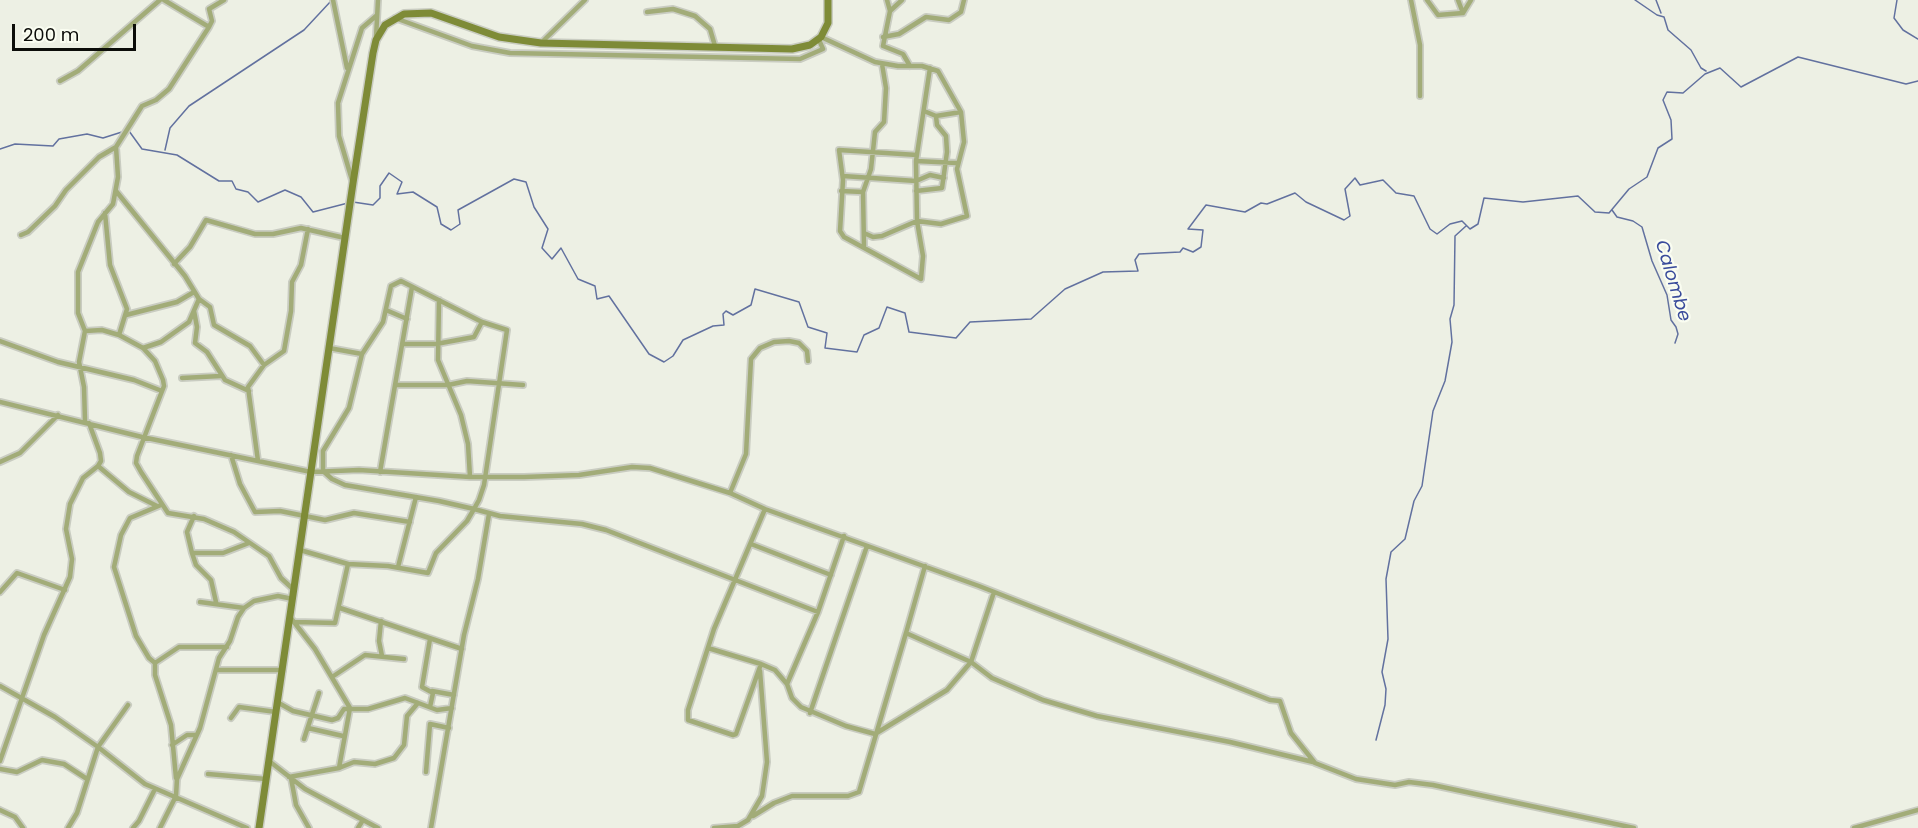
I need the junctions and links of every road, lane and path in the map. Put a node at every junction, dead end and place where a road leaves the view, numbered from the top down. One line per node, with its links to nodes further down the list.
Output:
1 (162, 0): 19 (street); 29 (street)
2 (224, 0): 19 (street)
3 (333, 0): 28 (street)
4 (378, 0): 17 (street)
5 (585, 0): 23 (street)
6 (828, 0): 21 (main road)
7 (886, 0): 14 (street)
8 (902, 0): 14 (street)
9 (964, 0): 20 (street)
10 (1411, 0): 30 (street)
11 (1427, 0): 16 (street)
12 (1458, 0): 16 (street)
13 (1471, 0): 16 (street)
14 (890, 11): 20 (street)
15 (646, 12): 24 (street)
16 (1463, 13)
17 (376, 16): 22 (street); 28 (street)
18 (395, 18): 21 (street); 22 (main road); 23 (main road)
19 (209, 27): 34 (street)
20 (883, 37): 26 (street)
21 (820, 39): 24 (main road); 25 (street)
22 (376, 40): 43 (main road)
23 (541, 43): 24 (main road)
24 (715, 46)
25 (882, 64): 26 (street); 35 (street)
26 (910, 66): 27 (street)
27 (930, 68): 31 (street); 32 (street)
28 (348, 69): 43 (street)
29 (60, 81)
30 (1420, 96)
31 (924, 111): 33 (street); 36 (street)
32 (961, 112): 33 (street); 38 (street)
33 (936, 116): 37 (street)
34 (116, 147): 44 (street); 52 (street)
35 (873, 153): 36 (street); 39 (street); 40 (street)
36 (916, 158): 37 (street); 42 (street)
37 (946, 161): 38 (street); 41 (street)
38 (957, 163): 49 (street)
39 (843, 176): 40 (street); 45 (street)
40 (868, 178): 42 (street); 47 (street)
41 (944, 178): 42 (street); 46 (street)
42 (916, 181): 46 (street)
43 (352, 185): 53 (main road)
44 (116, 191): 48 (street); 55 (street)
45 (841, 191): 47 (street); 54 (street)
46 (916, 191): 49 (street)
47 (863, 192): 51 (street)
48 (105, 213): 62 (street); 65 (street)
49 (917, 221): 51 (street); 54 (street)
50 (308, 230): 53 (street); 55 (street); 74 (street)
51 (864, 233): 54 (street)
52 (21, 235)
53 (345, 238): 71 (main road)
54 (864, 247)
55 (174, 264): 57 (street)
56 (412, 287): 59 (street); 60 (street); 63 (street)
57 (194, 292): 58 (street); 62 (street)
58 (199, 299): 61 (street); 74 (street)
59 (439, 300): 64 (street); 69 (street)
60 (386, 310): 63 (street); 72 (street)
61 (194, 311): 70 (street); 76 (street)
62 (126, 315): 66 (street)
63 (407, 319): 68 (street)
64 (482, 322): 69 (street); 78 (street)
65 (85, 332): 66 (street); 75 (street)
66 (119, 335): 70 (street)
67 (0, 341): 75 (street)
68 (402, 344): 69 (street); 79 (street)
69 (436, 344): 81 (street)
70 (143, 348): 82 (street)
71 (329, 348): 72 (street); 93 (main road)
72 (362, 354): 92 (street)
73 (808, 361): 97 (street)
74 (264, 364): 83 (street)
75 (79, 368): 82 (street); 86 (street)
76 (221, 376): 77 (street); 83 (street)
77 (182, 378)
78 (500, 382): 80 (street); 81 (street); 96 (street)
79 (395, 385): 81 (street); 94 (street)
80 (523, 385)
81 (448, 386): 95 (street)
82 (162, 391): 87 (street)
83 (249, 392): 89 (street)
84 (0, 402): 85 (street)
85 (58, 415): 86 (street); 90 (street)
86 (87, 422): 87 (street); 91 (street)
87 (142, 437): 88 (street); 99 (street)
88 (231, 455): 89 (street); 103 (street)
89 (258, 461): 93 (street)
90 (0, 462)
91 (98, 466): 99 (street); 117 (street)
92 (323, 471): 93 (street); 94 (street); 98 (street)
93 (311, 472): 103 (main road)
94 (380, 472): 95 (street)
95 (470, 477): 96 (street)
96 (484, 477): 97 (street); 100 (street)
97 (730, 493): 101 (street)
98 (416, 497): 100 (street); 105 (street)
99 (159, 505): 104 (street); 137 (street)
100 (474, 508): 102 (street); 114 (street)
101 (765, 510): 106 (street); 108 (street)
102 (489, 514): 116 (street); 133 (street)
103 (305, 515): 105 (street); 110 (main road)
104 (194, 516): 107 (street); 111 (street)
105 (410, 522): 114 (street)
106 (844, 536): 109 (street); 115 (street)
107 (249, 543): 111 (street); 118 (street)
108 (751, 544): 115 (street); 116 (street)
109 (867, 546): 113 (street); 155 (street)
110 (300, 550): 112 (street); 118 (main road)
111 (192, 553): 123 (street)
112 (348, 564): 114 (street); 125 (street)
113 (925, 566): 120 (street); 129 (street)
114 (398, 567)
115 (831, 575): 126 (street)
116 (734, 581): 126 (street); 132 (street)
117 (65, 590): 119 (street); 147 (street)
118 (294, 590): 121 (main road)
119 (0, 592)
120 (994, 592): 136 (street); 168 (street)
121 (293, 600): 124 (street); 127 (main road)
122 (200, 602): 123 (street)
123 (216, 602): 124 (street)
124 (244, 608): 131 (street)
125 (340, 608): 127 (street); 128 (street)
126 (818, 612): 142 (street)
127 (293, 619): 140 (main road); 141 (street)
128 (381, 621): 130 (street); 134 (street)
129 (906, 633): 136 (street); 160 (street)
130 (430, 639): 133 (street); 144 (street)
131 (227, 647): 137 (street); 139 (street)
132 (708, 648): 138 (street); 138 (street)
133 (462, 649): 146 (street)
134 (382, 656): 135 (street); 141 (street)
135 (404, 659)
136 (971, 662): 160 (street); 168 (street)
137 (155, 663): 164 (street)
138 (760, 666): 142 (street); 181 (street)
139 (216, 670): 140 (street); 161 (street)
140 (283, 670): 148 (main road)
141 (332, 677): 152 (street)
142 (787, 684): 155 (street)
143 (0, 687): 147 (street)
144 (432, 691): 146 (street); 151 (street)
145 (319, 693): 156 (street)
146 (454, 695): 153 (street)
147 (22, 698): 165 (street); 166 (street)
148 (277, 702): 154 (main road); 156 (street)
149 (418, 703): 151 (street); 152 (street); 169 (street)
150 (128, 705): 165 (street)
151 (430, 707): 153 (street)
152 (350, 708): 156 (street); 162 (street)
153 (452, 708): 159 (street)
154 (276, 712): 157 (street); 167 (main road)
155 (810, 713): 160 (street)
156 (312, 715): 158 (street)
157 (231, 718)
158 (308, 728): 162 (street); 163 (street)
159 (450, 728): 171 (street); 192 (street)
160 (875, 734): 181 (street)
161 (197, 735): 164 (street); 175 (street)
162 (343, 736): 169 (street)
163 (304, 739)
164 (172, 745): 175 (street)
165 (98, 747): 174 (street); 177 (street)
166 (0, 761)
167 (269, 761): 173 (street); 176 (main road)
168 (1315, 763): 194 (street)
169 (339, 768): 173 (street)
170 (0, 769): 174 (street)
171 (426, 772)
172 (208, 774): 176 (street)
173 (290, 778): 182 (street); 189 (street)
174 (87, 779): 184 (street)
175 (177, 779): 178 (street)
176 (266, 779): 188 (main road)
177 (155, 789): 178 (street); 185 (street)
178 (176, 796): 186 (street); 187 (street)
179 (0, 810): 183 (street)
180 (1918, 810): 195 (street)
181 (753, 816): 193 (street)
182 (363, 820): 190 (street); 191 (street)
183 (23, 828)
184 (68, 828)
185 (133, 828)
186 (160, 828)
187 (247, 828)
188 (260, 828)
189 (309, 828)
190 (358, 828)
191 (378, 828)
192 (431, 828)
193 (714, 828)
194 (1634, 828)
195 (1854, 828)

